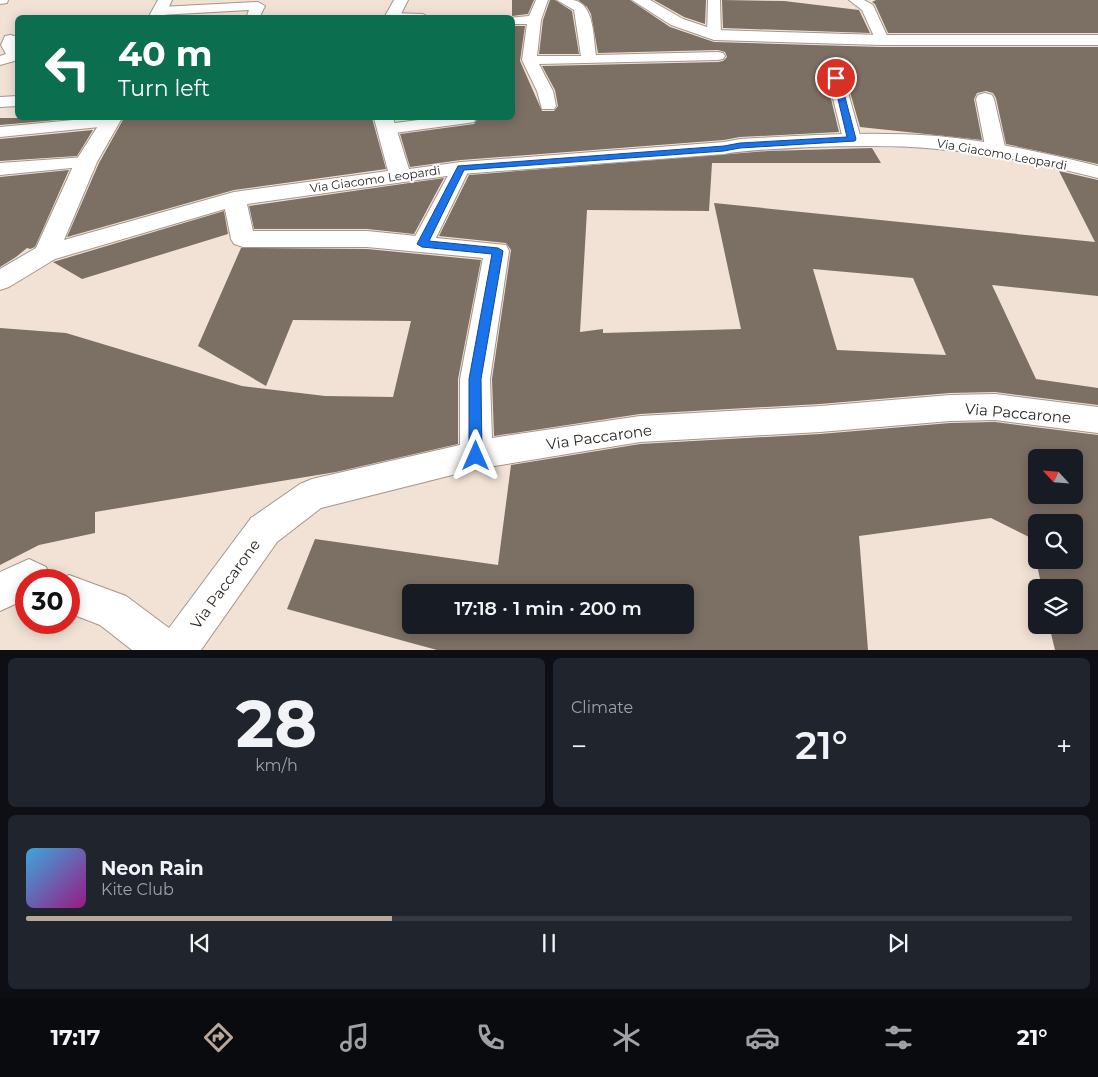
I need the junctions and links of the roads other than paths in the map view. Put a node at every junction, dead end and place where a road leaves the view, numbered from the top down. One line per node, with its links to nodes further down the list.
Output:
1 (401, 0): 9 (street)
2 (542, 0): 11 (lane)
3 (563, 0): 18 (lane)
4 (639, 0): 12 (street)
5 (714, 0): 12 (lane)
6 (855, 0): 14 (lane)
7 (160, 10): 8 (lane)
8 (254, 15)
9 (393, 15)
10 (515, 20): 11 (lane)
11 (534, 20): 17 (lane)
12 (714, 35): 14 (street)
13 (9, 37): 19 (lane)
14 (882, 40): 15 (street)
15 (1098, 40)
16 (718, 56): 18 (lane)
17 (529, 60): 18 (lane); 24 (lane)
18 (589, 60)
19 (0, 61)
20 (836, 78): 30 (lane)
21 (985, 99): 31 (street)
22 (15, 101): 23 (lane)
23 (0, 102)
24 (548, 106)
25 (102, 120): 29 (lane)
26 (110, 120): 32 (street)
27 (435, 120): 28 (lane)
28 (385, 123): 36 (street)
29 (0, 132)
30 (852, 139): 31 (street, Via Giacomo Leopardi); 33 (street, Via Giacomo Leopardi)
31 (996, 151): 35 (street, Via Giacomo Leopardi)
32 (86, 162): 34 (lane); 39 (street)
33 (461, 168): 36 (street, Via Giacomo Leopardi); 38 (lane)
34 (0, 169)
35 (1098, 172)
36 (400, 176): 37 (street, Via Giacomo Leopardi)
37 (234, 198): 38 (street); 39 (street, Via Giacomo Leopardi)
38 (422, 244): 42 (street)
39 (46, 253): 40 (street, Via Giacomo Leopardi)
40 (0, 280)
41 (1098, 420): 42 (street, Via Paccarone)
42 (476, 456): 47 (street, Via Paccarone)
43 (15, 585): 44 (street)
44 (0, 592)
45 (80, 598): 46 (street)
46 (165, 650)
47 (177, 650)

